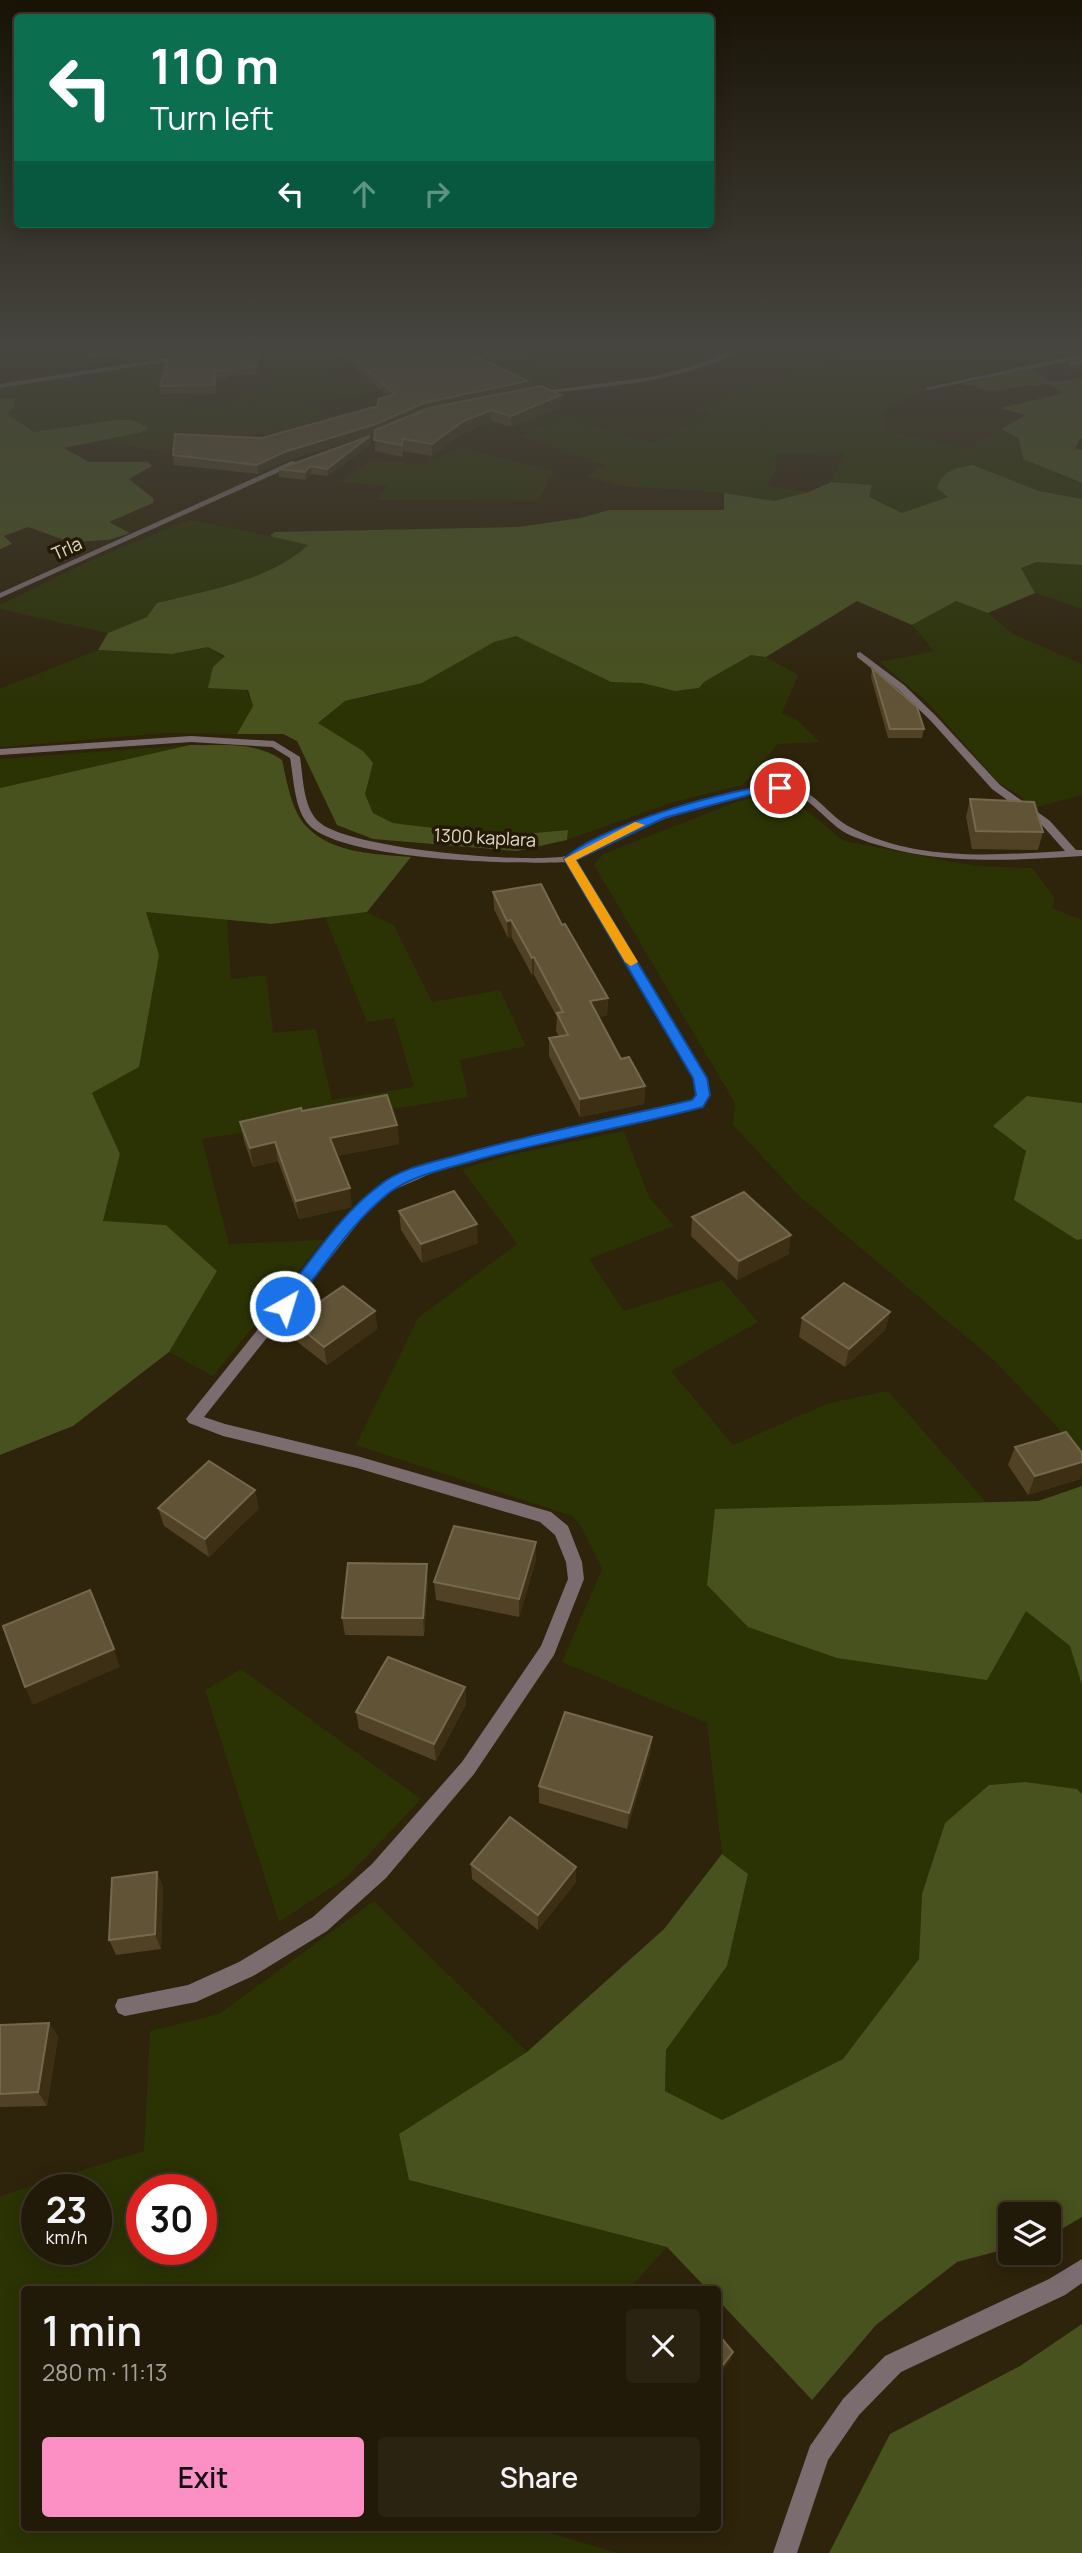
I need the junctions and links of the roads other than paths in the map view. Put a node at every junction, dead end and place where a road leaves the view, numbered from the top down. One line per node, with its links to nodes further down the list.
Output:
1 (291, 466): 2 (street, Trla)
2 (0, 596)
3 (860, 656): 5 (street)
4 (0, 752): 6 (street, 1300 kaplara)
5 (1078, 853): 6 (street)
6 (570, 859): 7 (street)
7 (125, 2006)
8 (1082, 2270): 9 (street)
9 (785, 2553)

